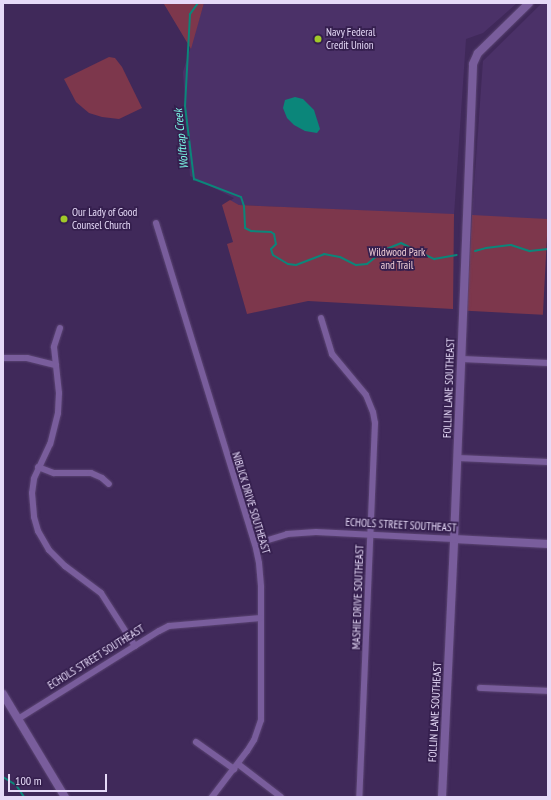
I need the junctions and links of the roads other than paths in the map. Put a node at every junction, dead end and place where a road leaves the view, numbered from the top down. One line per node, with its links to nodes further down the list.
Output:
1 (529, 3): 6 (street, FOLLIN LANE SOUTHEAST)
2 (156, 223): 15 (street, NIBLICK DRIVE SOUTHEAST)
3 (321, 318): 13 (street, MASHIE DRIVE SOUTHEAST)
4 (60, 328): 8 (street)
5 (3, 358): 8 (street)
6 (462, 359): 7 (street); 9 (street, FOLLIN LANE SOUTHEAST)
7 (548, 363)
8 (56, 365): 11 (street)
9 (458, 458): 10 (street); 14 (street, FOLLIN LANE SOUTHEAST)
10 (548, 462)
11 (38, 467): 12 (street); 18 (street)
12 (109, 484)
13 (370, 536): 14 (street, ECHOLS STREET SOUTHEAST); 15 (street, ECHOLS STREET SOUTHEAST); 28 (street, MASHIE DRIVE SOUTHEAST)
14 (454, 539): 16 (street, ECHOLS STREET SOUTHEAST); 29 (street, FOLLIN LANE SOUTHEAST)
15 (255, 544): 17 (street, NIBLICK DRIVE SOUTHEAST)
16 (548, 544)
17 (261, 618): 18 (street, ECHOLS STREET SOUTHEAST); 24 (street, NIBLICK DRIVE SOUTHEAST)
18 (135, 646): 22 (street, ECHOLS STREET SOUTHEAST)
19 (480, 688): 20 (street)
20 (548, 692)
21 (3, 694): 22 (street)
22 (18, 718): 25 (street)
23 (196, 742): 24 (street)
24 (236, 766): 26 (street, NIBLICK DRIVE SOUTHEAST); 27 (street)
25 (65, 797)
26 (212, 797)
27 (281, 797)
28 (359, 797)
29 (442, 797)

